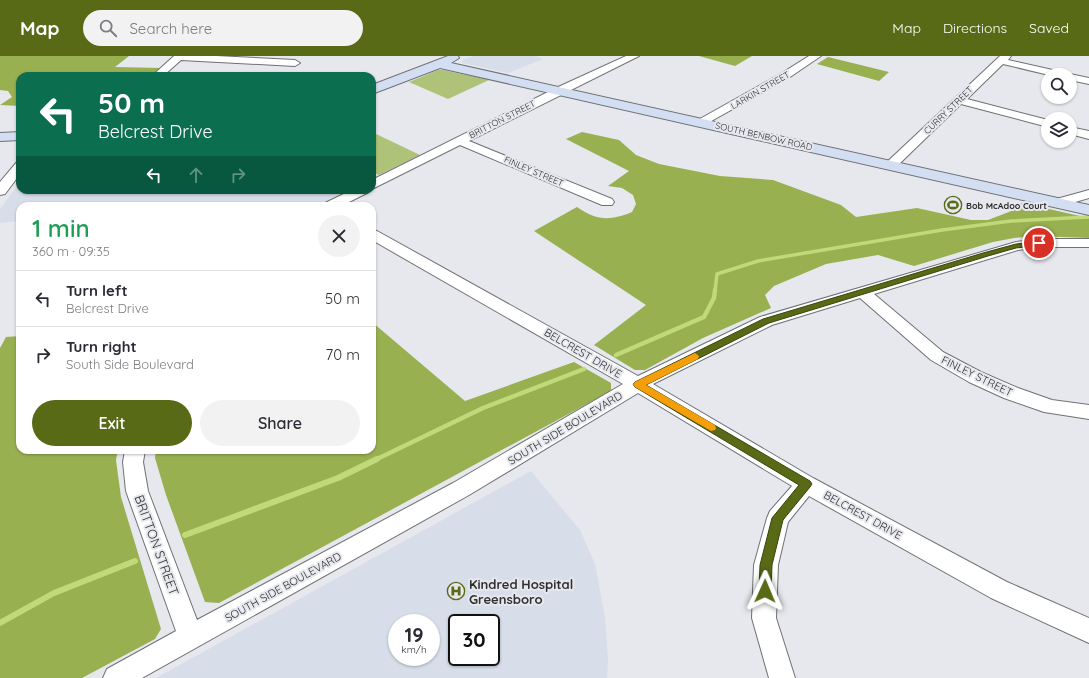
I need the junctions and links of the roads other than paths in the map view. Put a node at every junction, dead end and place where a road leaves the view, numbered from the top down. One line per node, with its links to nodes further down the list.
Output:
1 (179, 56): 6 (street); 9 (street)
2 (459, 56): 7 (main road)
3 (634, 56): 13 (street, BRITTON STREET)
4 (816, 56): 15 (street, LARKIN STREET)
5 (1003, 58): 8 (street); 14 (street, CURRY STREET)
6 (295, 63)
7 (440, 64): 12 (main road); 13 (main road, SOUTH BENBOW ROAD)
8 (1041, 69)
9 (161, 72)
10 (1077, 78): 11 (street)
11 (1089, 81)
12 (376, 88)
13 (560, 90): 15 (main road, SOUTH BENBOW ROAD); 21 (street, BRITTON STREET)
14 (958, 100): 16 (street); 22 (street, CURRY STREET)
15 (702, 122): 22 (main road, SOUTH BENBOW ROAD)
16 (1041, 122)
17 (1077, 132): 18 (street)
18 (1089, 135)
19 (16, 136): 20 (main road)
20 (0, 137)
21 (460, 141): 24 (street, BRITTON STREET); 29 (street, FINLEY STREET)
22 (891, 165): 30 (main road, SOUTH BENBOW ROAD)
23 (16, 171): 25 (street)
24 (376, 183)
25 (0, 191)
26 (354, 194): 28 (street)
27 (1089, 194): 30 (street)
28 (338, 202)
29 (607, 202)
30 (1058, 203): 31 (main road, SOUTH BENBOW ROAD)
31 (1089, 210)
32 (376, 236): 35 (street, BELCREST DRIVE)
33 (1089, 243): 34 (street, SOUTH SIDE BOULEVARD)
34 (862, 292): 35 (street, SOUTH SIDE BOULEVARD); 36 (street, FINLEY STREET)
35 (638, 384): 38 (street, BELCREST DRIVE); 40 (street, SOUTH SIDE BOULEVARD)
36 (1089, 412)
37 (134, 454): 40 (street, BRITTON STREET)
38 (806, 484): 39 (street, BELCREST DRIVE); 42 (street)
39 (1089, 631)
40 (191, 638): 41 (street, SOUTH SIDE BOULEVARD)
41 (116, 678)
42 (782, 678)

